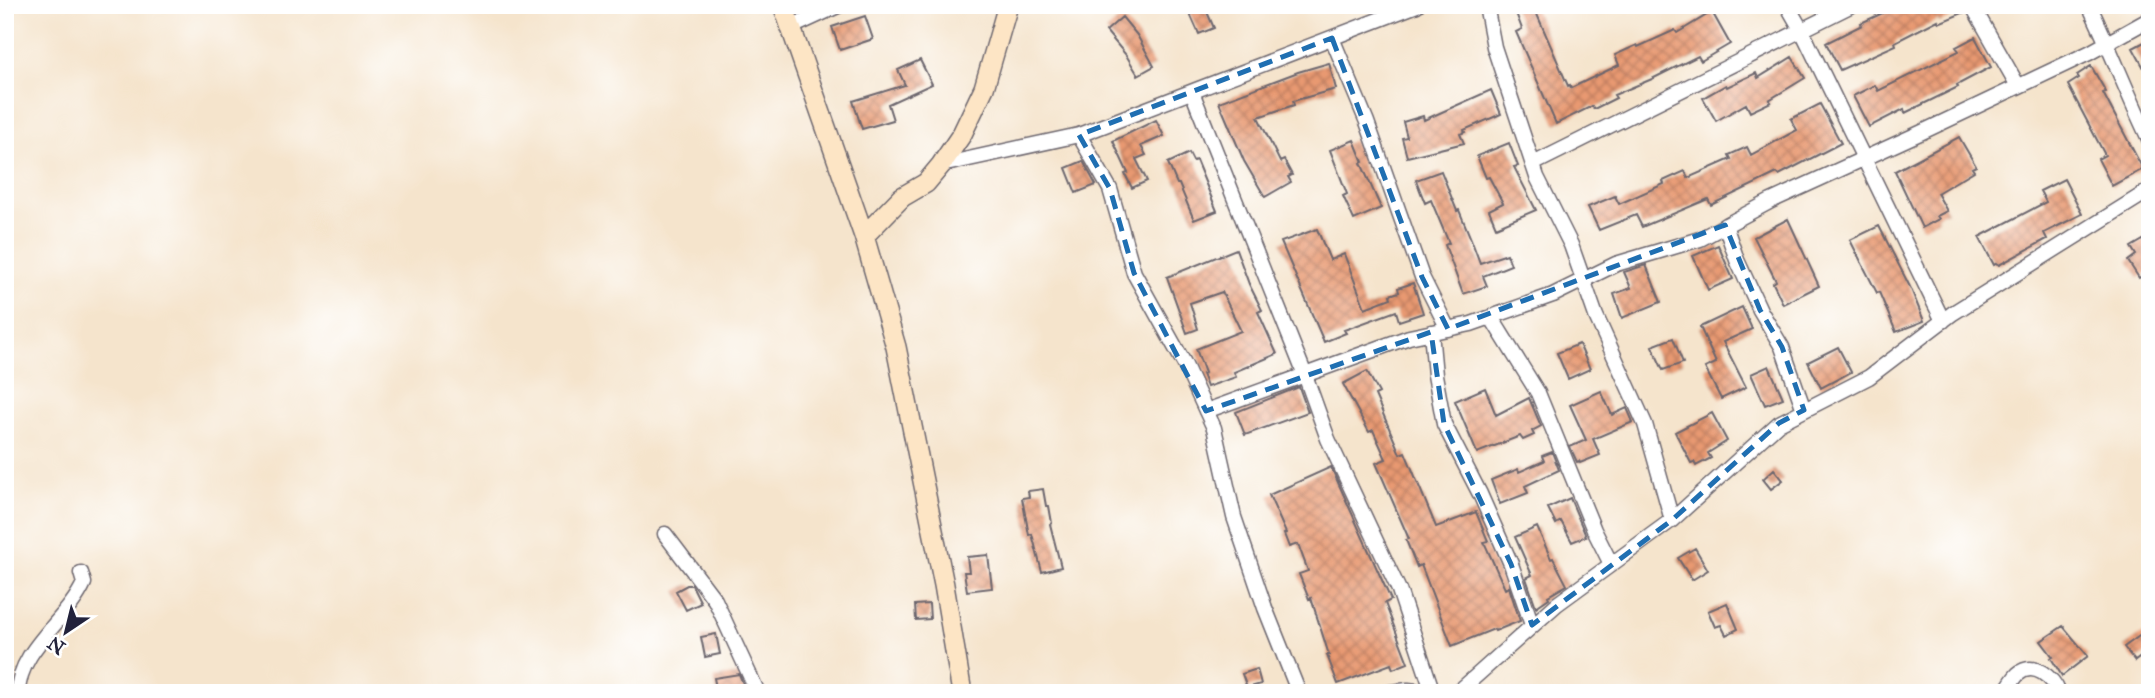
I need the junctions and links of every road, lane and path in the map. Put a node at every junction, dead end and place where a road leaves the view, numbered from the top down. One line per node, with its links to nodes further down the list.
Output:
1 (783, 5): 11 (main road)
2 (840, 5): 11 (street)
3 (1008, 5): 21 (main road)
4 (1417, 5): 13 (street)
5 (1486, 5): 20 (street)
6 (1787, 5): 12 (street)
7 (1852, 5): 12 (street)
8 (1972, 5): 15 (street)
9 (2089, 5): 14 (street)
10 (2150, 19): 14 (street)
11 (792, 27): 24 (main road)
12 (1802, 31): 19 (street); 20 (street)
13 (1332, 38): 16 (street); 28 (street)
14 (2108, 44): 15 (street); 18 (street)
15 (2018, 86): 19 (street)
16 (1192, 92): 17 (street); 30 (street)
17 (1079, 135): 21 (street); 32 (street)
18 (2150, 141)
19 (1864, 159): 23 (street); 27 (street)
20 (1533, 164): 25 (street)
21 (941, 165): 24 (main road)
22 (2150, 190): 27 (street)
23 (1725, 225): 25 (street); 31 (street)
24 (864, 236): 40 (main road)
25 (1583, 281): 26 (street); 33 (street)
26 (1491, 317): 28 (street); 35 (street)
27 (1943, 320): 31 (street)
28 (1448, 329): 29 (street)
29 (1431, 332): 30 (street); 37 (street)
30 (1305, 375): 32 (street); 43 (street)
31 (1804, 410): 33 (street)
32 (1206, 411): 41 (street)
33 (1672, 520): 35 (street)
34 (665, 534): 39 (street)
35 (1611, 564): 37 (street)
36 (81, 573): 38 (street)
37 (1532, 625): 44 (street)
38 (18, 693)
39 (758, 693)
40 (962, 693)
41 (1299, 693)
42 (1384, 693): 43 (street)
43 (1433, 693)
44 (1457, 693)
45 (2004, 693): 46 (street)
46 (2059, 693)

